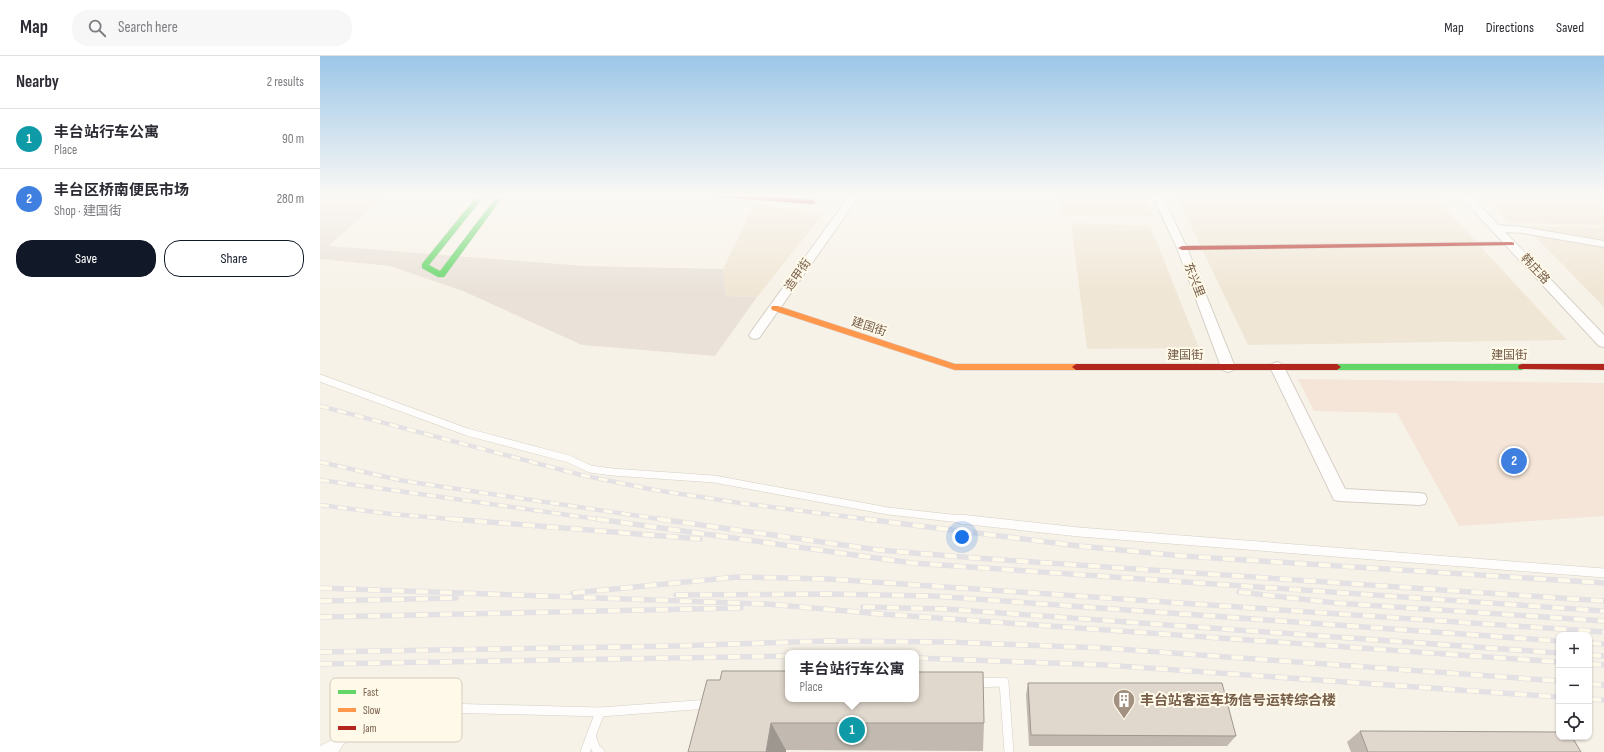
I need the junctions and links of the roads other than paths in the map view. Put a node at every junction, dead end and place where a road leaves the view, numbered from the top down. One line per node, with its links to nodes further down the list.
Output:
1 (456, 227): 2 (street)
2 (476, 227)
3 (832, 227): 9 (street, 造甲街)
4 (1172, 227): 8 (street, 东兴里)
5 (1496, 228): 6 (street, 韩庄路); 7 (street)
6 (1512, 244): 8 (street); 11 (street, 韩庄路)
7 (1604, 244)
8 (1182, 248): 12 (street, 东兴里)
9 (775, 308): 10 (street, 造甲街); 12 (street, 建国街)
10 (755, 335)
11 (1604, 344)
12 (1228, 367): 13 (street, 建国街)
13 (1277, 367): 14 (street, 建国街); 16 (street)
14 (1604, 367)
15 (320, 378): 17 (lane)
16 (1419, 499)
17 (1604, 573)
18 (964, 683): 29 (lane)
19 (717, 704): 21 (lane)
20 (462, 708): 21 (lane)
21 (600, 712): 22 (lane)
22 (591, 736): 27 (lane); 28 (lane)
23 (338, 742): 25 (lane)
24 (339, 742): 26 (lane)
25 (320, 751)
26 (334, 752)
27 (585, 752)
28 (600, 752)
29 (1009, 752)

